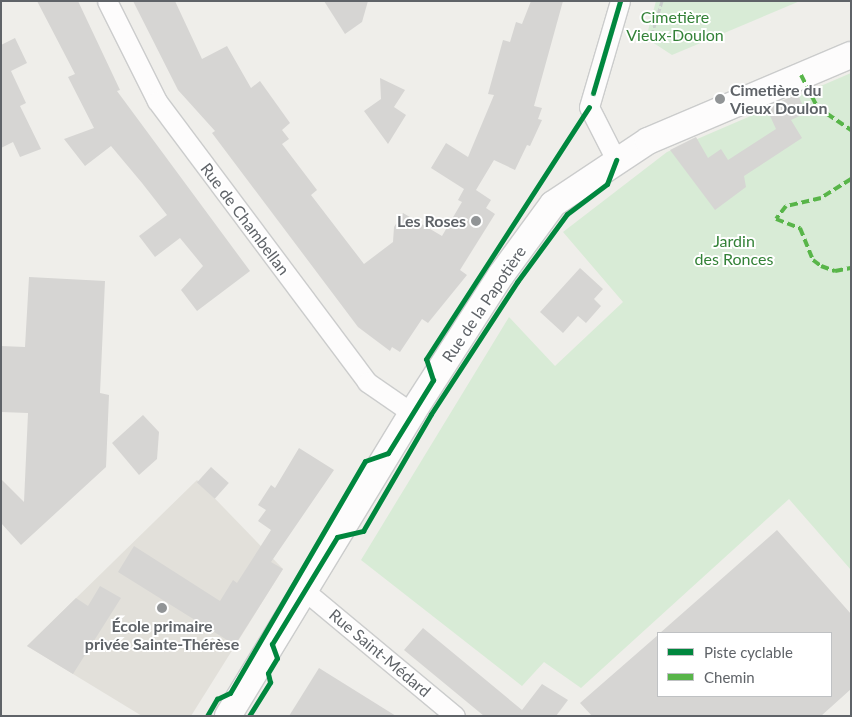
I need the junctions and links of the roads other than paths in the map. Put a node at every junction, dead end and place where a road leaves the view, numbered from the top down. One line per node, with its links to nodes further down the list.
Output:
1 (106, 1): 5 (street, Rue de Chambellan)
2 (620, 1): 4 (street)
3 (851, 54): 4 (street, Rue de la Papotière)
4 (616, 160): 5 (street, Rue de la Papotière)
5 (412, 413): 6 (street, Rue de la Papotière)
6 (305, 591): 7 (street, Rue de la Papotière); 8 (street, Rue Saint-Médard)
7 (228, 716)
8 (455, 716)

